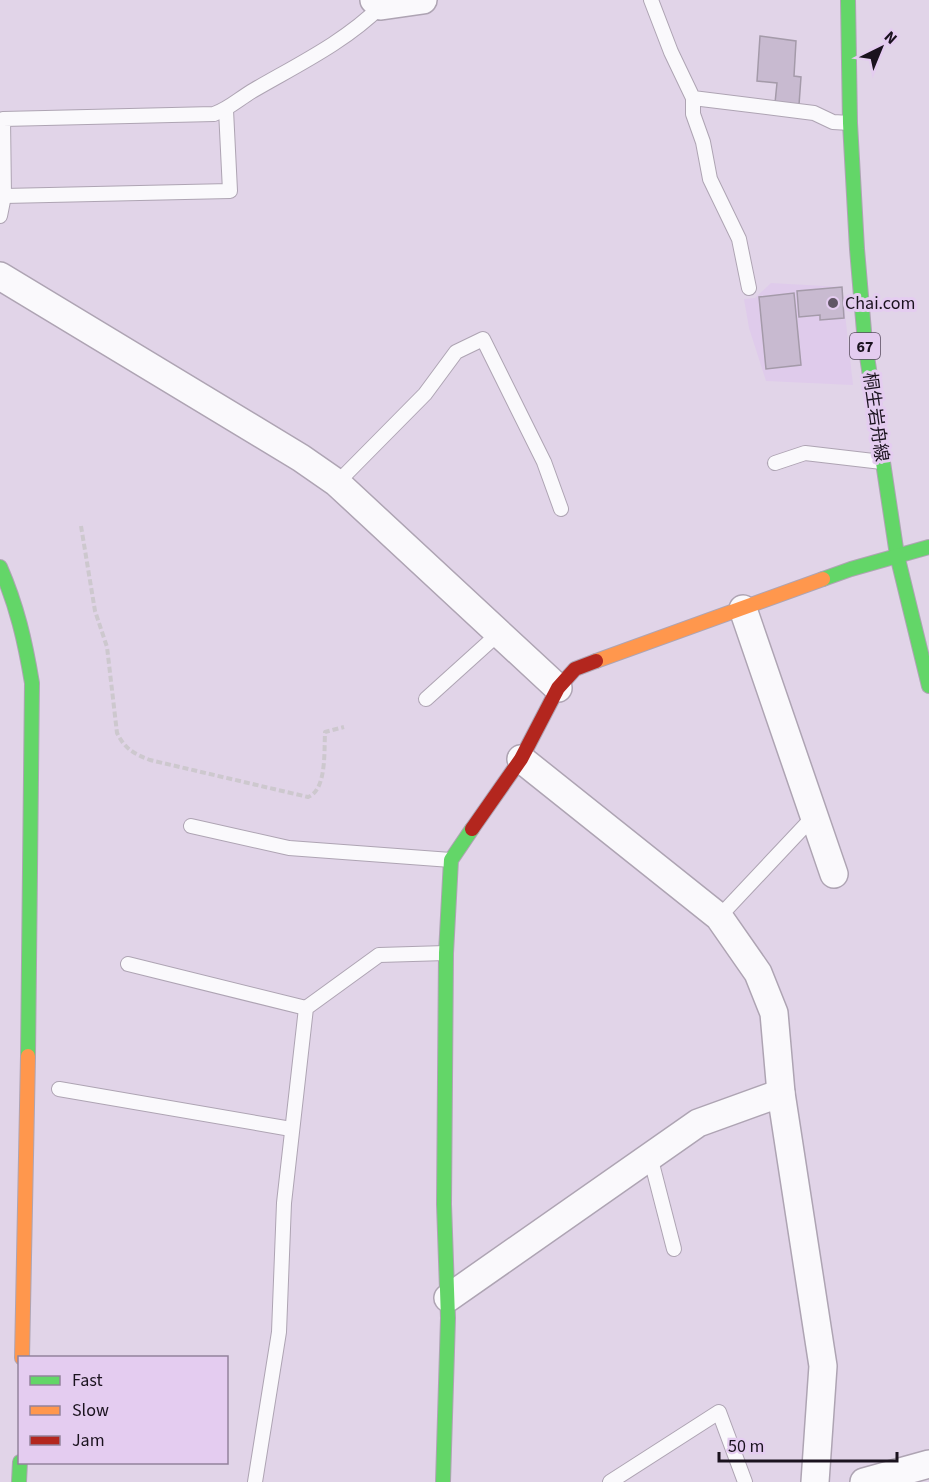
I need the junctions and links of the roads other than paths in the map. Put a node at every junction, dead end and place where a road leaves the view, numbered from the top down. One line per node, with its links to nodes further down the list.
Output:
1 (423, 0): 4 (street)
2 (651, 0): 5 (lane)
3 (848, 0): 7 (street, 桐生岩舟線 / 67)
4 (377, 3): 6 (lane)
5 (693, 98): 7 (lane); 11 (lane)
6 (226, 110): 8 (lane); 8 (lane)
7 (850, 123): 12 (street, 桐生岩舟線 / 67)
8 (4, 196): 9 (lane)
9 (0, 216)
10 (0, 276): 14 (street)
11 (749, 288)
12 (882, 462): 13 (lane); 17 (street, 桐生岩舟線 / 67)
13 (776, 463)
14 (337, 483): 15 (lane); 20 (street)
15 (561, 509)
16 (929, 548): 17 (street)
17 (897, 555): 19 (street); 21 (street, 桐生岩舟線 / 67)
18 (0, 567): 39 (street)
19 (743, 609): 22 (street); 25 (street)
20 (498, 634): 22 (street); 23 (lane)
21 (929, 686)
22 (558, 688): 24 (street)
23 (426, 699)
24 (521, 759): 27 (street); 29 (street)
25 (814, 816): 28 (street); 29 (lane)
26 (191, 826): 27 (lane)
27 (450, 860): 30 (street)
28 (834, 874)
29 (719, 917): 34 (street)
30 (446, 953): 32 (lane); 38 (street)
31 (128, 964): 32 (lane)
32 (306, 1008): 35 (lane)
33 (59, 1089): 35 (lane)
34 (781, 1093): 36 (street); 47 (street)
35 (291, 1129): 43 (lane)
36 (650, 1156): 37 (lane); 38 (street)
37 (674, 1249)
38 (448, 1298): 44 (street)
39 (22, 1356)
40 (20, 1464): 42 (street)
41 (929, 1464): 48 (street)
42 (20, 1482)
43 (255, 1482)
44 (443, 1482)
45 (610, 1482): 46 (lane)
46 (745, 1482)
47 (815, 1482)
48 (864, 1482)

